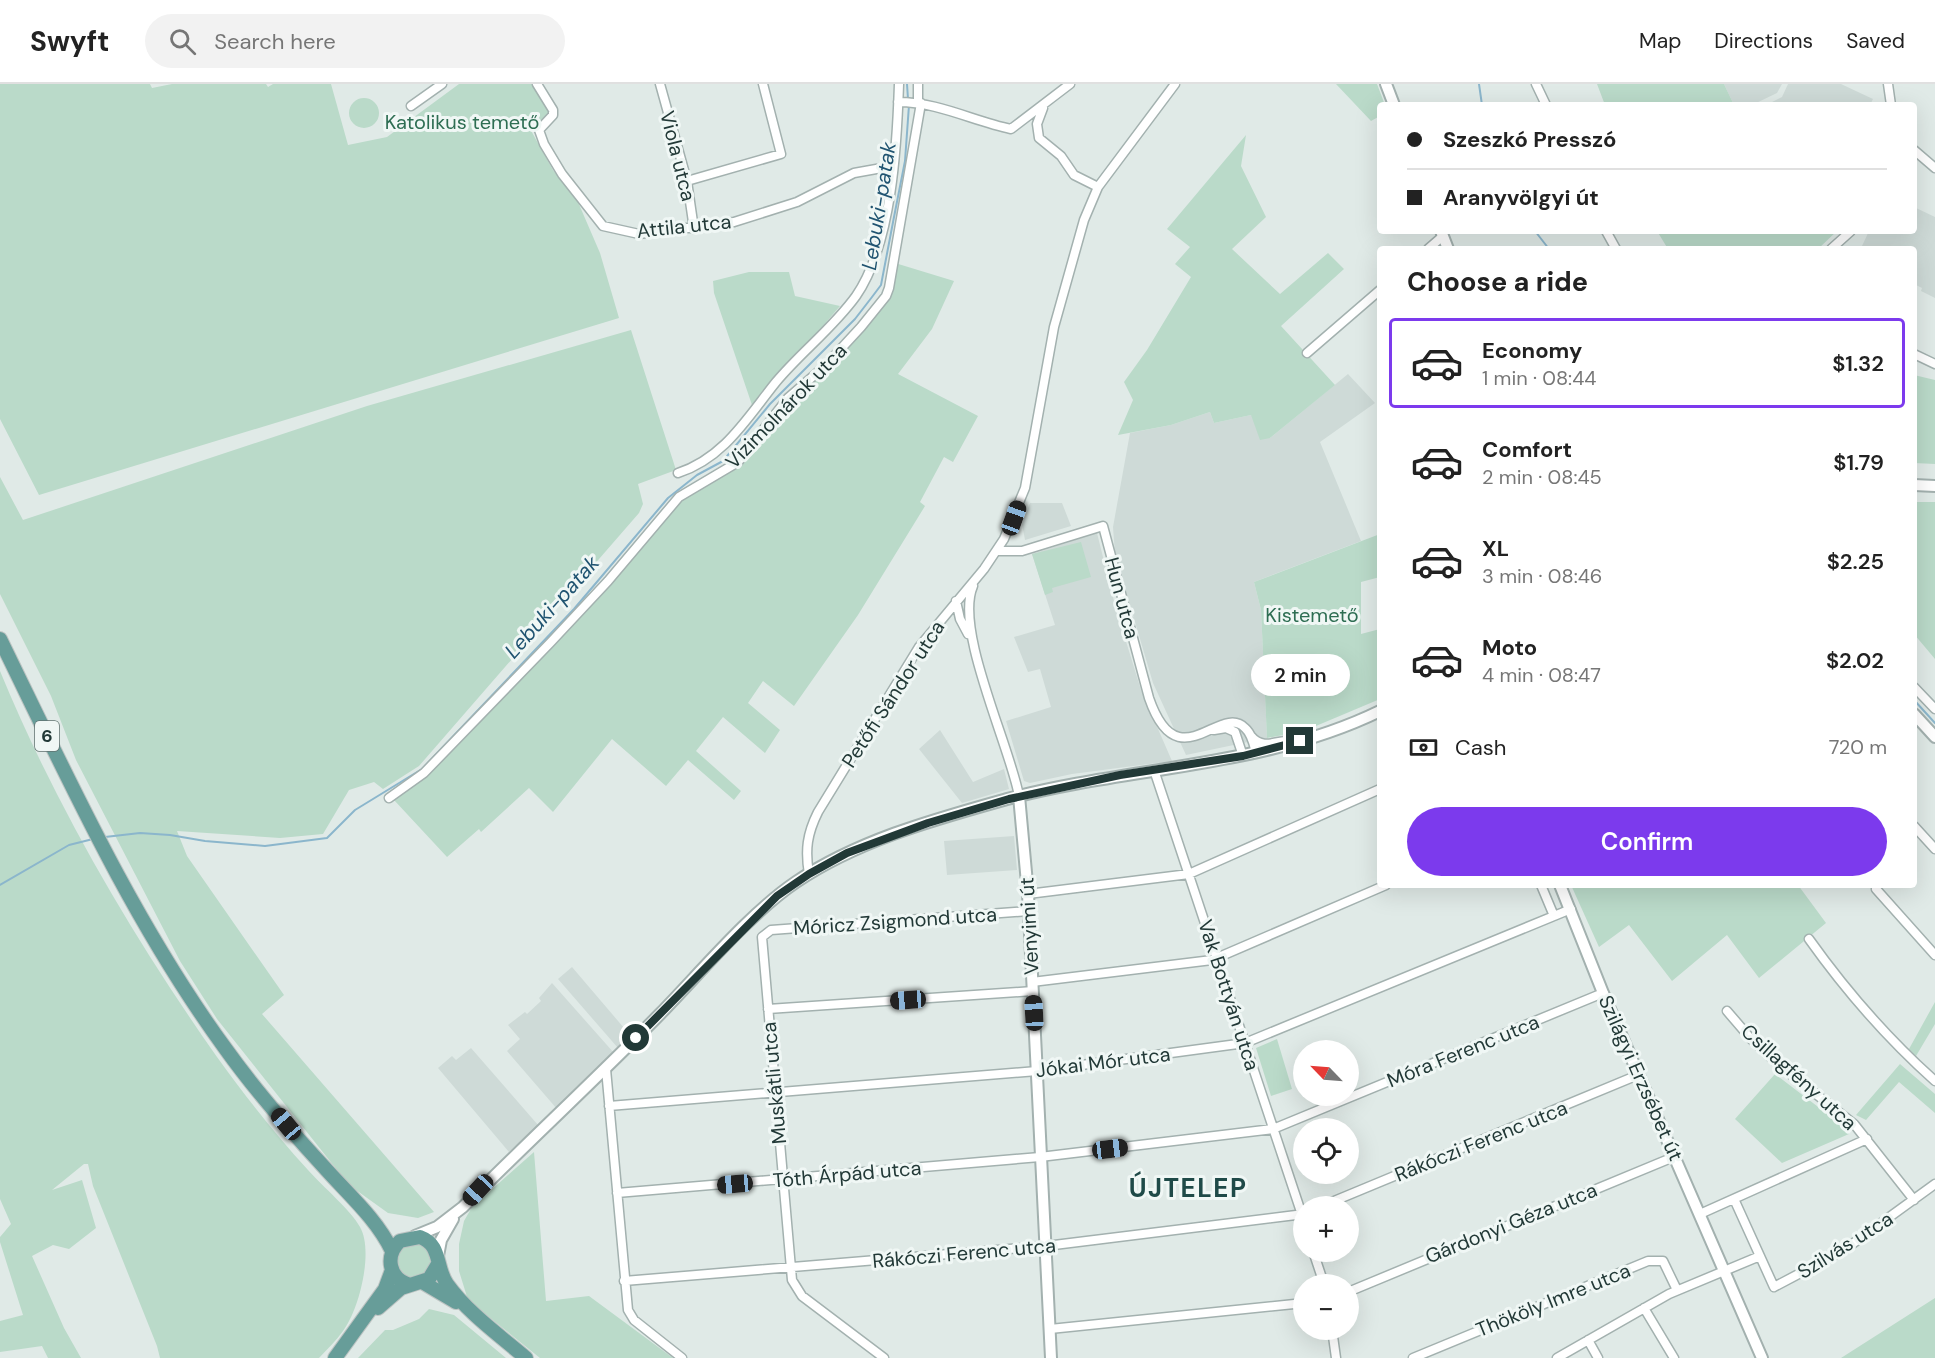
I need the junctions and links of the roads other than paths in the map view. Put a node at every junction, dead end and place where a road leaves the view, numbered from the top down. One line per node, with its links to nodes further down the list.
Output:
1 (424, 84): 13 (street)
2 (442, 84): 13 (street)
3 (537, 84): 26 (street, Attila utca)
4 (660, 84): 24 (street, Viola utca)
5 (763, 84): 24 (street)
6 (899, 84): 14 (street)
7 (918, 84): 15 (street, Vizimolnárok utca)
8 (1070, 84): 19 (street)
9 (1175, 84): 25 (street, Petőfi Sándor utca)
10 (1386, 84): 16 (street)
11 (1536, 84): 17 (street)
12 (1888, 84): 18 (street)
13 (430, 92): 20 (street)
14 (898, 102): 15 (street); 22 (street)
15 (920, 102): 19 (street); 58 (street, Vizimolnárok utca)
16 (1393, 102)
17 (1545, 102)
18 (1891, 102)
19 (1045, 103): 25 (street)
20 (411, 106)
21 (1917, 153): 23 (street)
22 (893, 166): 26 (street, Attila utca); 35 (street)
23 (1935, 168)
24 (687, 180): 26 (street, Viola utca)
25 (1098, 187): 38 (street, Petőfi Sándor utca)
26 (694, 228)
27 (1441, 234): 29 (street)
28 (1848, 234): 30 (street)
29 (1431, 246)
30 (1834, 246)
31 (1377, 293): 32 (street)
32 (1307, 353)
33 (1917, 355): 34 (street)
34 (1935, 363)
35 (678, 473)
36 (1917, 485): 37 (street)
37 (1935, 486)
38 (997, 551): 39 (street, Petőfi Sándor utca); 47 (street, Hun utca)
39 (975, 579): 40 (street, Petőfi Sándor utca); 42 (street, Venyimi út)
40 (956, 601): 42 (street, Venyimi út); 61 (street, Petőfi Sándor utca)
41 (0, 639): 99 (main road, 6)
42 (973, 644): 57 (street, Venyimi út)
43 (1917, 690): 44 (street)
44 (1935, 709)
45 (1377, 712): 51 (street)
46 (1917, 717): 49 (street)
47 (1208, 732): 48 (street, Hun utca); 50 (street, Hun utca)
48 (1250, 734): 51 (street); 52 (street)
49 (1935, 737)
50 (1239, 741): 53 (street); 54 (street)
51 (1300, 741): 52 (street)
52 (1257, 753): 53 (street)
53 (1243, 756): 54 (street)
54 (1226, 759): 55 (street)
55 (1154, 770): 57 (street); 62 (street, Vak Bottyán utca)
56 (1377, 790): 62 (street)
57 (1019, 796): 61 (street); 67 (street, Venyimi út)
58 (389, 798)
59 (1917, 830): 60 (street)
60 (1935, 849)
61 (809, 874): 82 (street)
62 (1189, 874): 67 (street); 76 (street, Vak Bottyán utca)
63 (1379, 888): 76 (street)
64 (1542, 888): 70 (street)
65 (1561, 888): 68 (street, Szilágyi Erzsébet út)
66 (1876, 889): 71 (street)
67 (1028, 894): 69 (street, Venyimi út)
68 (1571, 909): 70 (street, Jókai Mór utca); 78 (street, Szilágyi Erzsébet út)
69 (1029, 911): 72 (street, Móricz Zsigmond utca); 77 (street, Venyimi út)
70 (1554, 916): 81 (street, Jókai Mór utca)
71 (1916, 932): 74 (street); 75 (street)
72 (763, 934): 79 (street, Muskátli utca)
73 (1809, 939): 85 (street)
74 (1935, 945)
75 (1935, 955)
76 (1216, 958): 77 (street); 81 (street, Vak Bottyán utca)
77 (1033, 987): 79 (street); 83 (street, Venyimi út)
78 (1603, 993): 84 (street, Szilágyi Erzsébet út); 88 (street, Móra Ferenc utca)
79 (768, 1009): 86 (street, Muskátli utca)
80 (1727, 1011): 89 (street, Csillagfény utca)
81 (1245, 1043): 83 (street, Jókai Mór utca); 88 (street, Vak Bottyán utca)
82 (606, 1069): 87 (street); 100 (street)
83 (1037, 1071): 86 (street, Jókai Mór utca); 91 (street, Venyimi út)
84 (1638, 1075): 90 (street, Szilágyi Erzsébet út); 96 (street, Rákóczi Ferenc utca)
85 (1935, 1080)
86 (775, 1091): 87 (street, Jókai Mór utca); 92 (street, Muskátli utca)
87 (609, 1106): 94 (street)
88 (1273, 1129): 91 (street, Móra Ferenc utca); 95 (street, Vak Bottyán utca)
89 (1867, 1139): 97 (street); 98 (street, Csillagfény utca)
90 (1676, 1156): 101 (street, Szilágyi Erzsébet út); 113 (street, Gárdonyi Géza utca)
91 (1040, 1157): 92 (street, Tóth Árpád utca); 104 (street, Venyimi út)
92 (783, 1180): 94 (street, Tóth Árpád utca); 108 (street, Muskátli utca)
93 (1935, 1184): 98 (street, Szilvás utca)
94 (617, 1193): 111 (street)
95 (1296, 1196)
96 (1346, 1196)
97 (1734, 1200): 101 (street); 106 (street)
98 (1914, 1200): 106 (street, Szilvás utca)
99 (355, 1201): 103 (main road, 6); 105 (main road, 6)
100 (463, 1207): 103 (street); 107 (street)
101 (1700, 1214): 110 (street, Szilágyi Erzsébet út)
102 (1293, 1217): 104 (street, Rákóczi Ferenc utca)
103 (411, 1237): 105 (main road); 107 (main road, 6)
104 (1046, 1246): 108 (street, Rákóczi Ferenc utca); 119 (street, Venyimi út)
105 (392, 1251): 109 (main road)
106 (1760, 1256): 110 (street)
107 (438, 1260): 112 (main road); 117 (main road, 6)
108 (791, 1268): 111 (street, Rákóczi Ferenc utca); 125 (street)
109 (392, 1270): 112 (main road, 6); 118 (main road)
110 (1725, 1270): 114 (street); 132 (street, Szilágyi Erzsébet út)
111 (624, 1281): 124 (street)
112 (417, 1284): 117 (main road, 6); 118 (main road)
113 (1359, 1287)
114 (1677, 1290): 116 (street); 128 (street, Thököly Imre utca)
115 (1293, 1304): 119 (street)
116 (1644, 1308): 121 (street); 131 (street)
117 (472, 1312): 123 (main road, 6)
118 (364, 1322): 122 (main road)
119 (1050, 1329): 126 (street, Venyimi út)
120 (1334, 1340): 127 (street)
121 (1588, 1340): 129 (street); 130 (street)
122 (334, 1358)
123 (526, 1358)
124 (682, 1358)
125 (884, 1358)
126 (1051, 1358)
127 (1336, 1358)
128 (1413, 1358)
129 (1557, 1358)
130 (1598, 1358)
131 (1674, 1358)
132 (1762, 1358)

